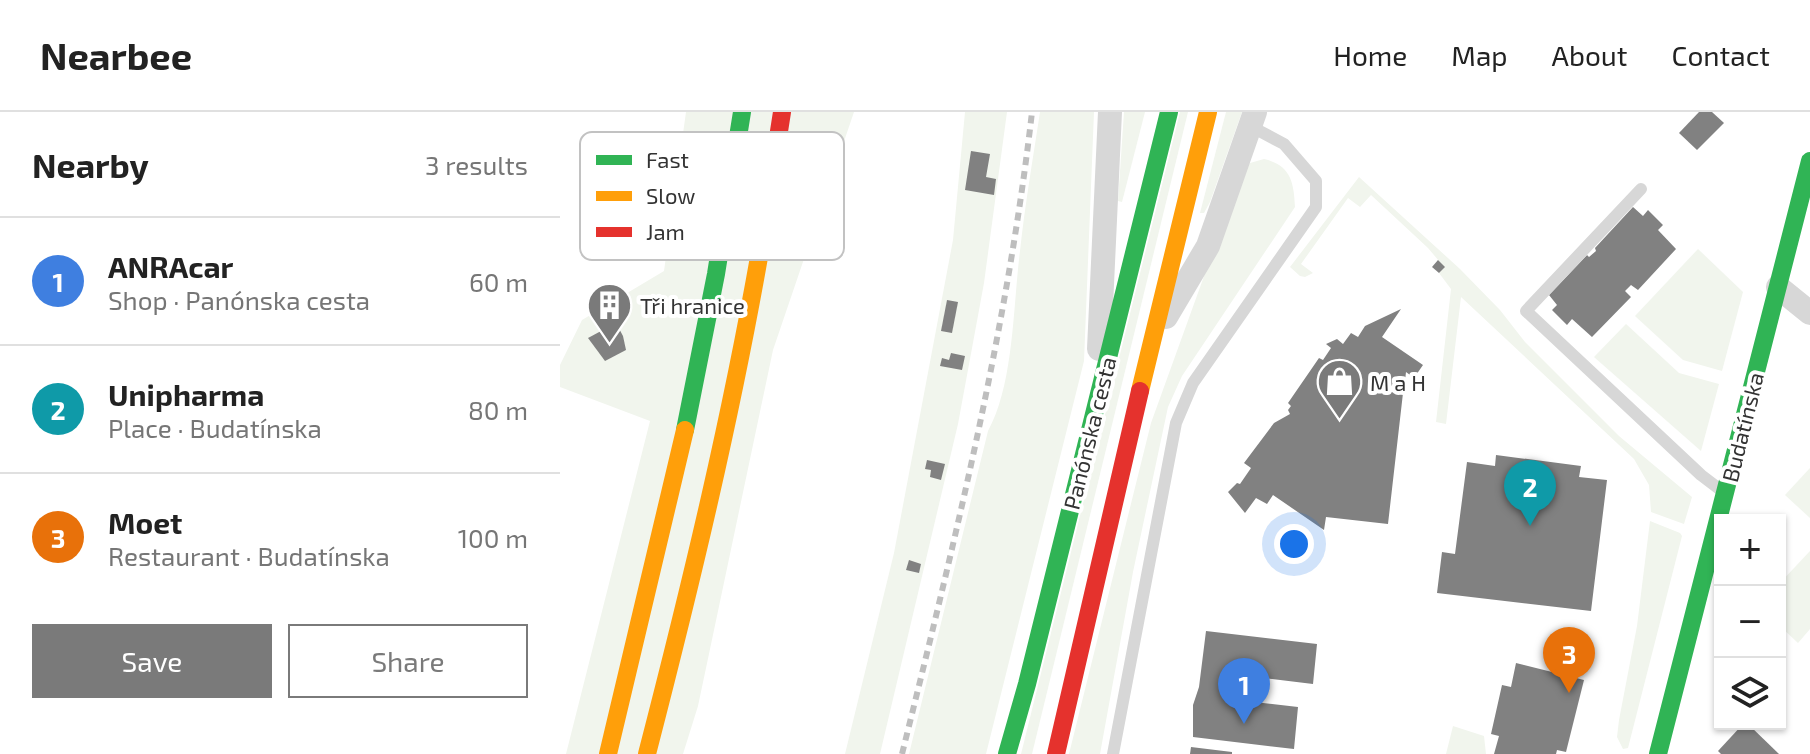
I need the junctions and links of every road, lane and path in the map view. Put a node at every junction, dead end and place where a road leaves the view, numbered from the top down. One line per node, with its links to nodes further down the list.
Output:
1 (742, 112): 7 (main road)
2 (782, 112): 8 (main road)
3 (1110, 112): 16 (street)
4 (1169, 112): 16 (main road, Panónska cesta)
5 (1208, 112): 15 (main road, Panónska cesta)
6 (1253, 119): 15 (street, Panónska cesta); 22 (lane)
7 (739, 132)
8 (779, 132)
9 (1810, 161): 13 (main road, Budatínska)
10 (1641, 189): 17 (lane)
11 (718, 260): 18 (main road)
12 (757, 260): 19 (main road)
13 (1778, 287): 14 (street); 17 (main road, Budatínska)
14 (1810, 313)
15 (1151, 343): 21 (main road, Panónska cesta)
16 (1097, 402): 20 (main road, Panónska cesta)
17 (1725, 493): 23 (main road, Budatínska)
18 (608, 754)
19 (647, 754)
20 (1007, 754)
21 (1056, 754)
22 (1113, 754)
23 (1658, 754)

